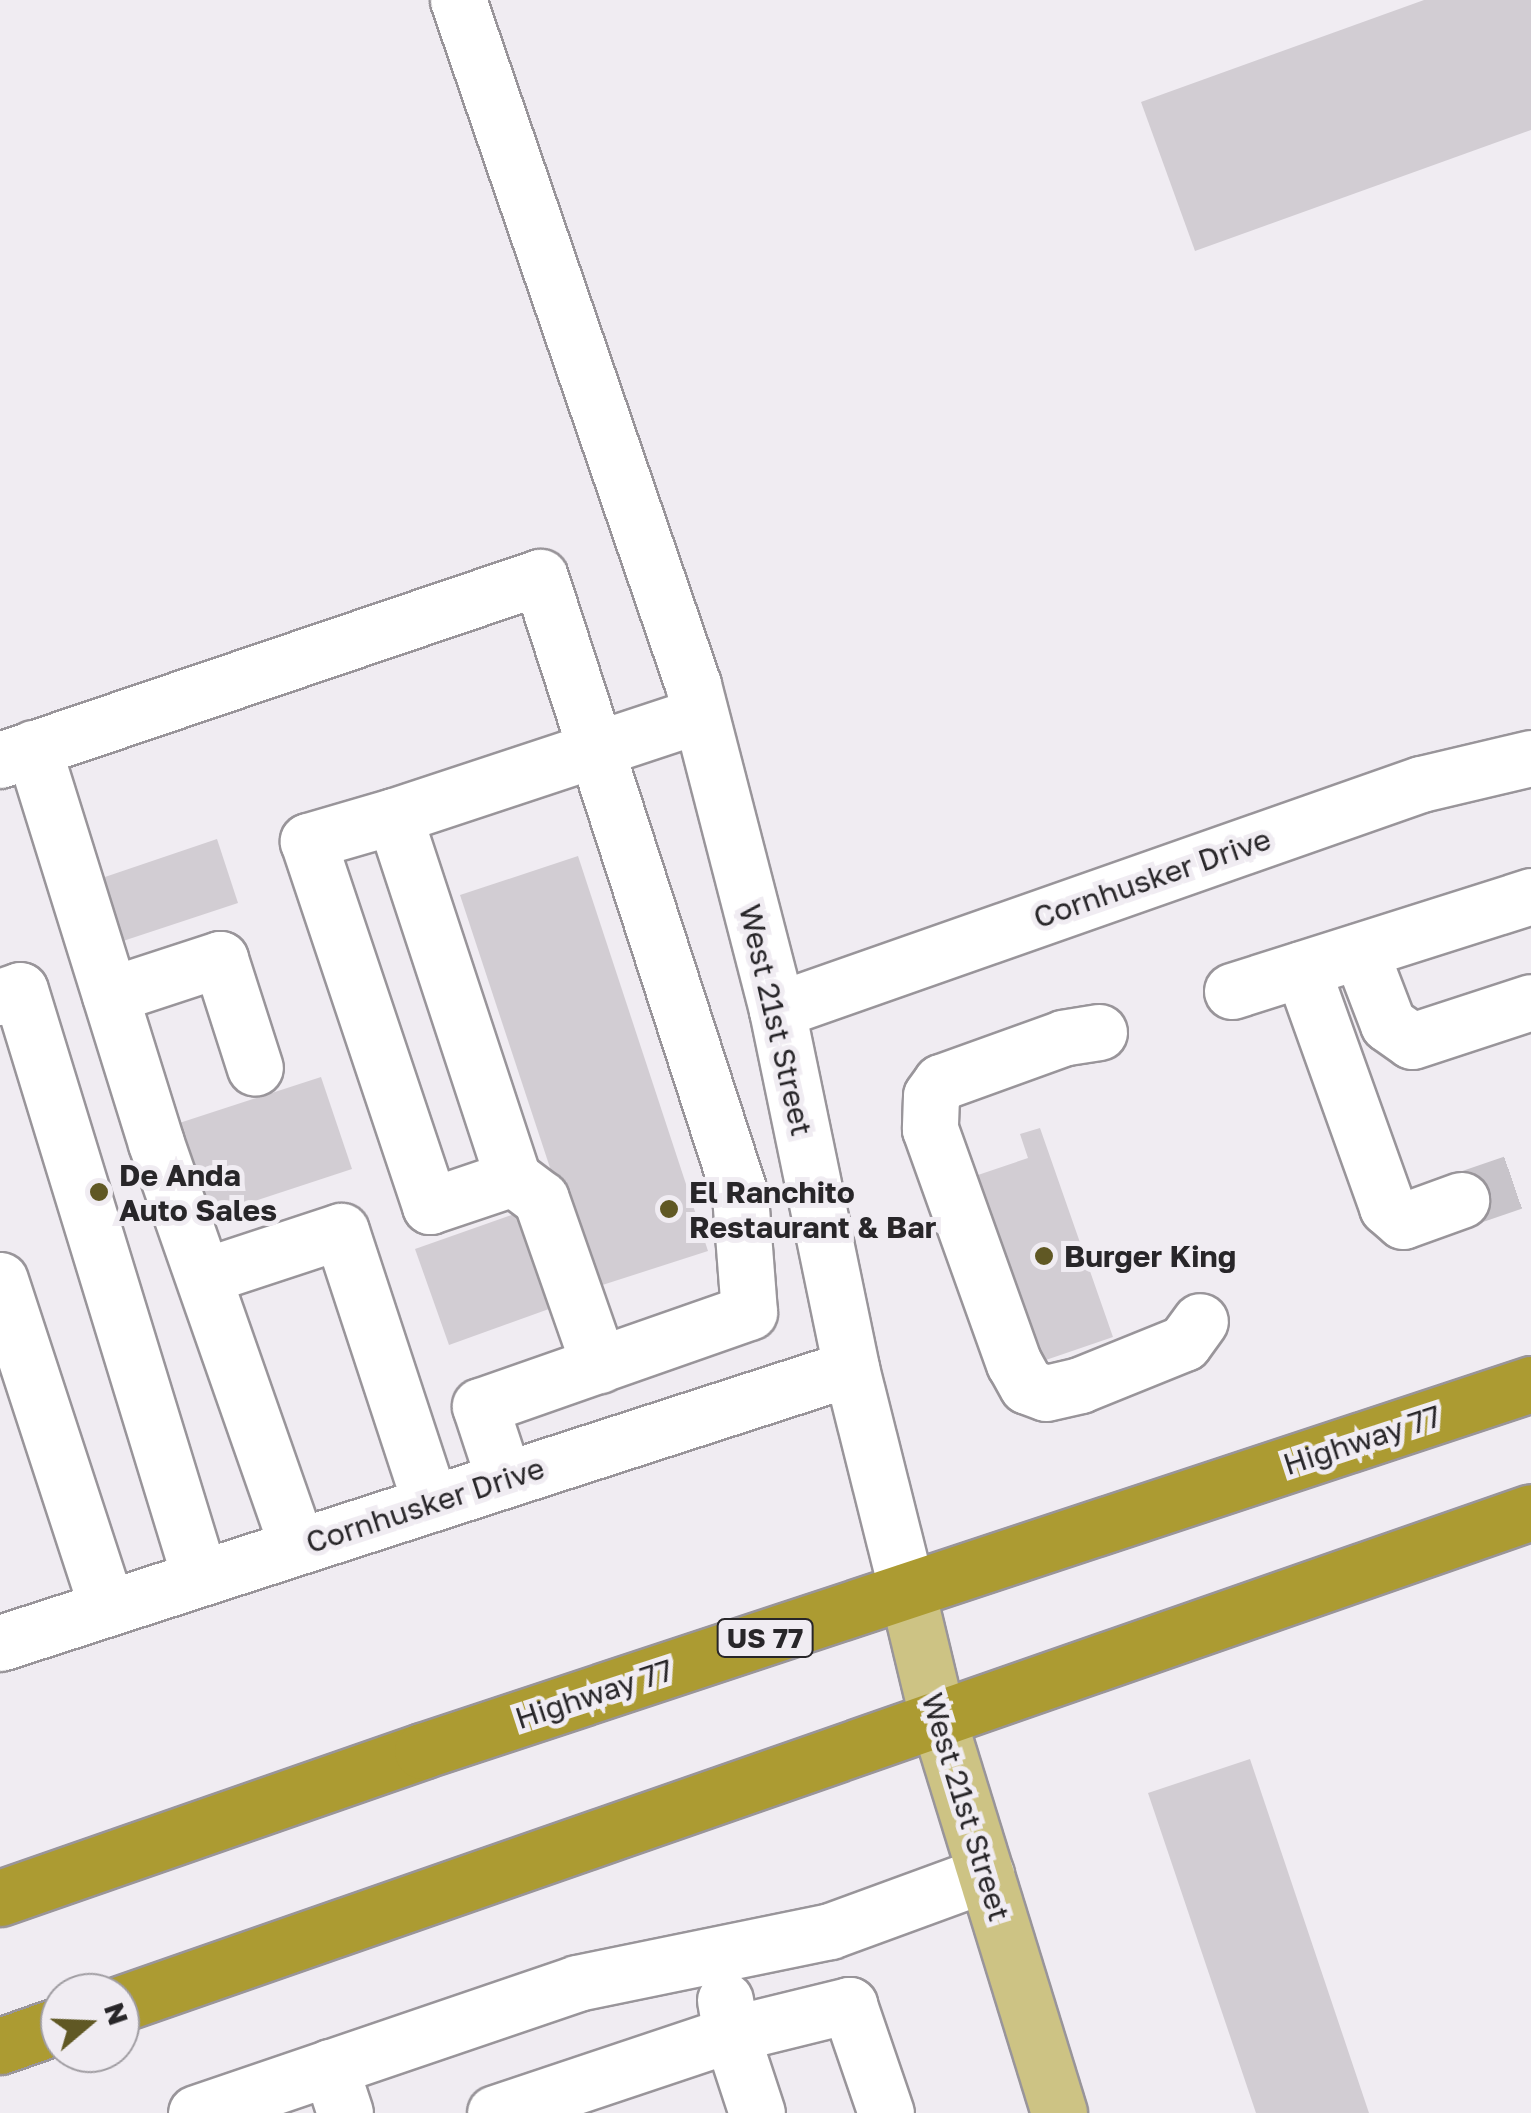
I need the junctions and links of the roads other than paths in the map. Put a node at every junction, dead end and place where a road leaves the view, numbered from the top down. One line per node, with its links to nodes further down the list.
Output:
1 (458, 0): 2 (street, West 21st Street)
2 (700, 715): 3 (street); 14 (street, West 21st Street)
3 (594, 750): 4 (street); 6 (street); 22 (street)
4 (17, 754): 11 (street)
5 (1531, 758): 14 (street, Cornhusker Drive)
6 (394, 816): 17 (street); 17 (street)
7 (1531, 896): 8 (street)
8 (1360, 951): 9 (street); 13 (street)
9 (1302, 969): 10 (street); 18 (street)
10 (1232, 991)
11 (110, 995): 16 (street); 19 (street)
12 (0, 996): 29 (street)
13 (1531, 1002)
14 (777, 1010): 23 (street, West 21st Street)
15 (1098, 1032): 21 (street)
16 (255, 1068)
17 (512, 1178): 22 (street)
18 (1462, 1200)
19 (204, 1276): 26 (street); 28 (street)
20 (0, 1280): 31 (street)
21 (1200, 1321)
22 (599, 1365): 25 (street)
23 (851, 1368): 25 (street, Cornhusker Drive); 30 (street, West 21st Street)
24 (1531, 1384): 30 (highway, Highway 77 / US 77)
25 (504, 1478): 26 (street, Cornhusker Drive)
26 (431, 1504): 28 (street, Cornhusker Drive)
27 (1531, 1512): 33 (highway)
28 (297, 1546): 29 (street, Cornhusker Drive)
29 (200, 1578): 31 (street, Cornhusker Drive)
30 (907, 1591): 33 (main road, West 21st Street); 35 (highway, Highway 77 / US 77)
31 (107, 1608): 32 (street, Cornhusker Drive)
32 (1, 1639)
33 (937, 1716): 34 (main road, West 21st Street); 37 (highway)
34 (986, 1874): 36 (street); 46 (main road, West 21st Street)
35 (0, 1898)
36 (718, 1957): 39 (street); 41 (street)
37 (140, 1997)
38 (40, 2032): 40 (highway)
39 (730, 2034): 43 (street); 44 (street); 45 (street)
40 (0, 2046)
41 (338, 2090): 42 (street)
42 (196, 2113)
43 (495, 2113)
44 (757, 2113)
45 (886, 2113)
46 (1059, 2113)

